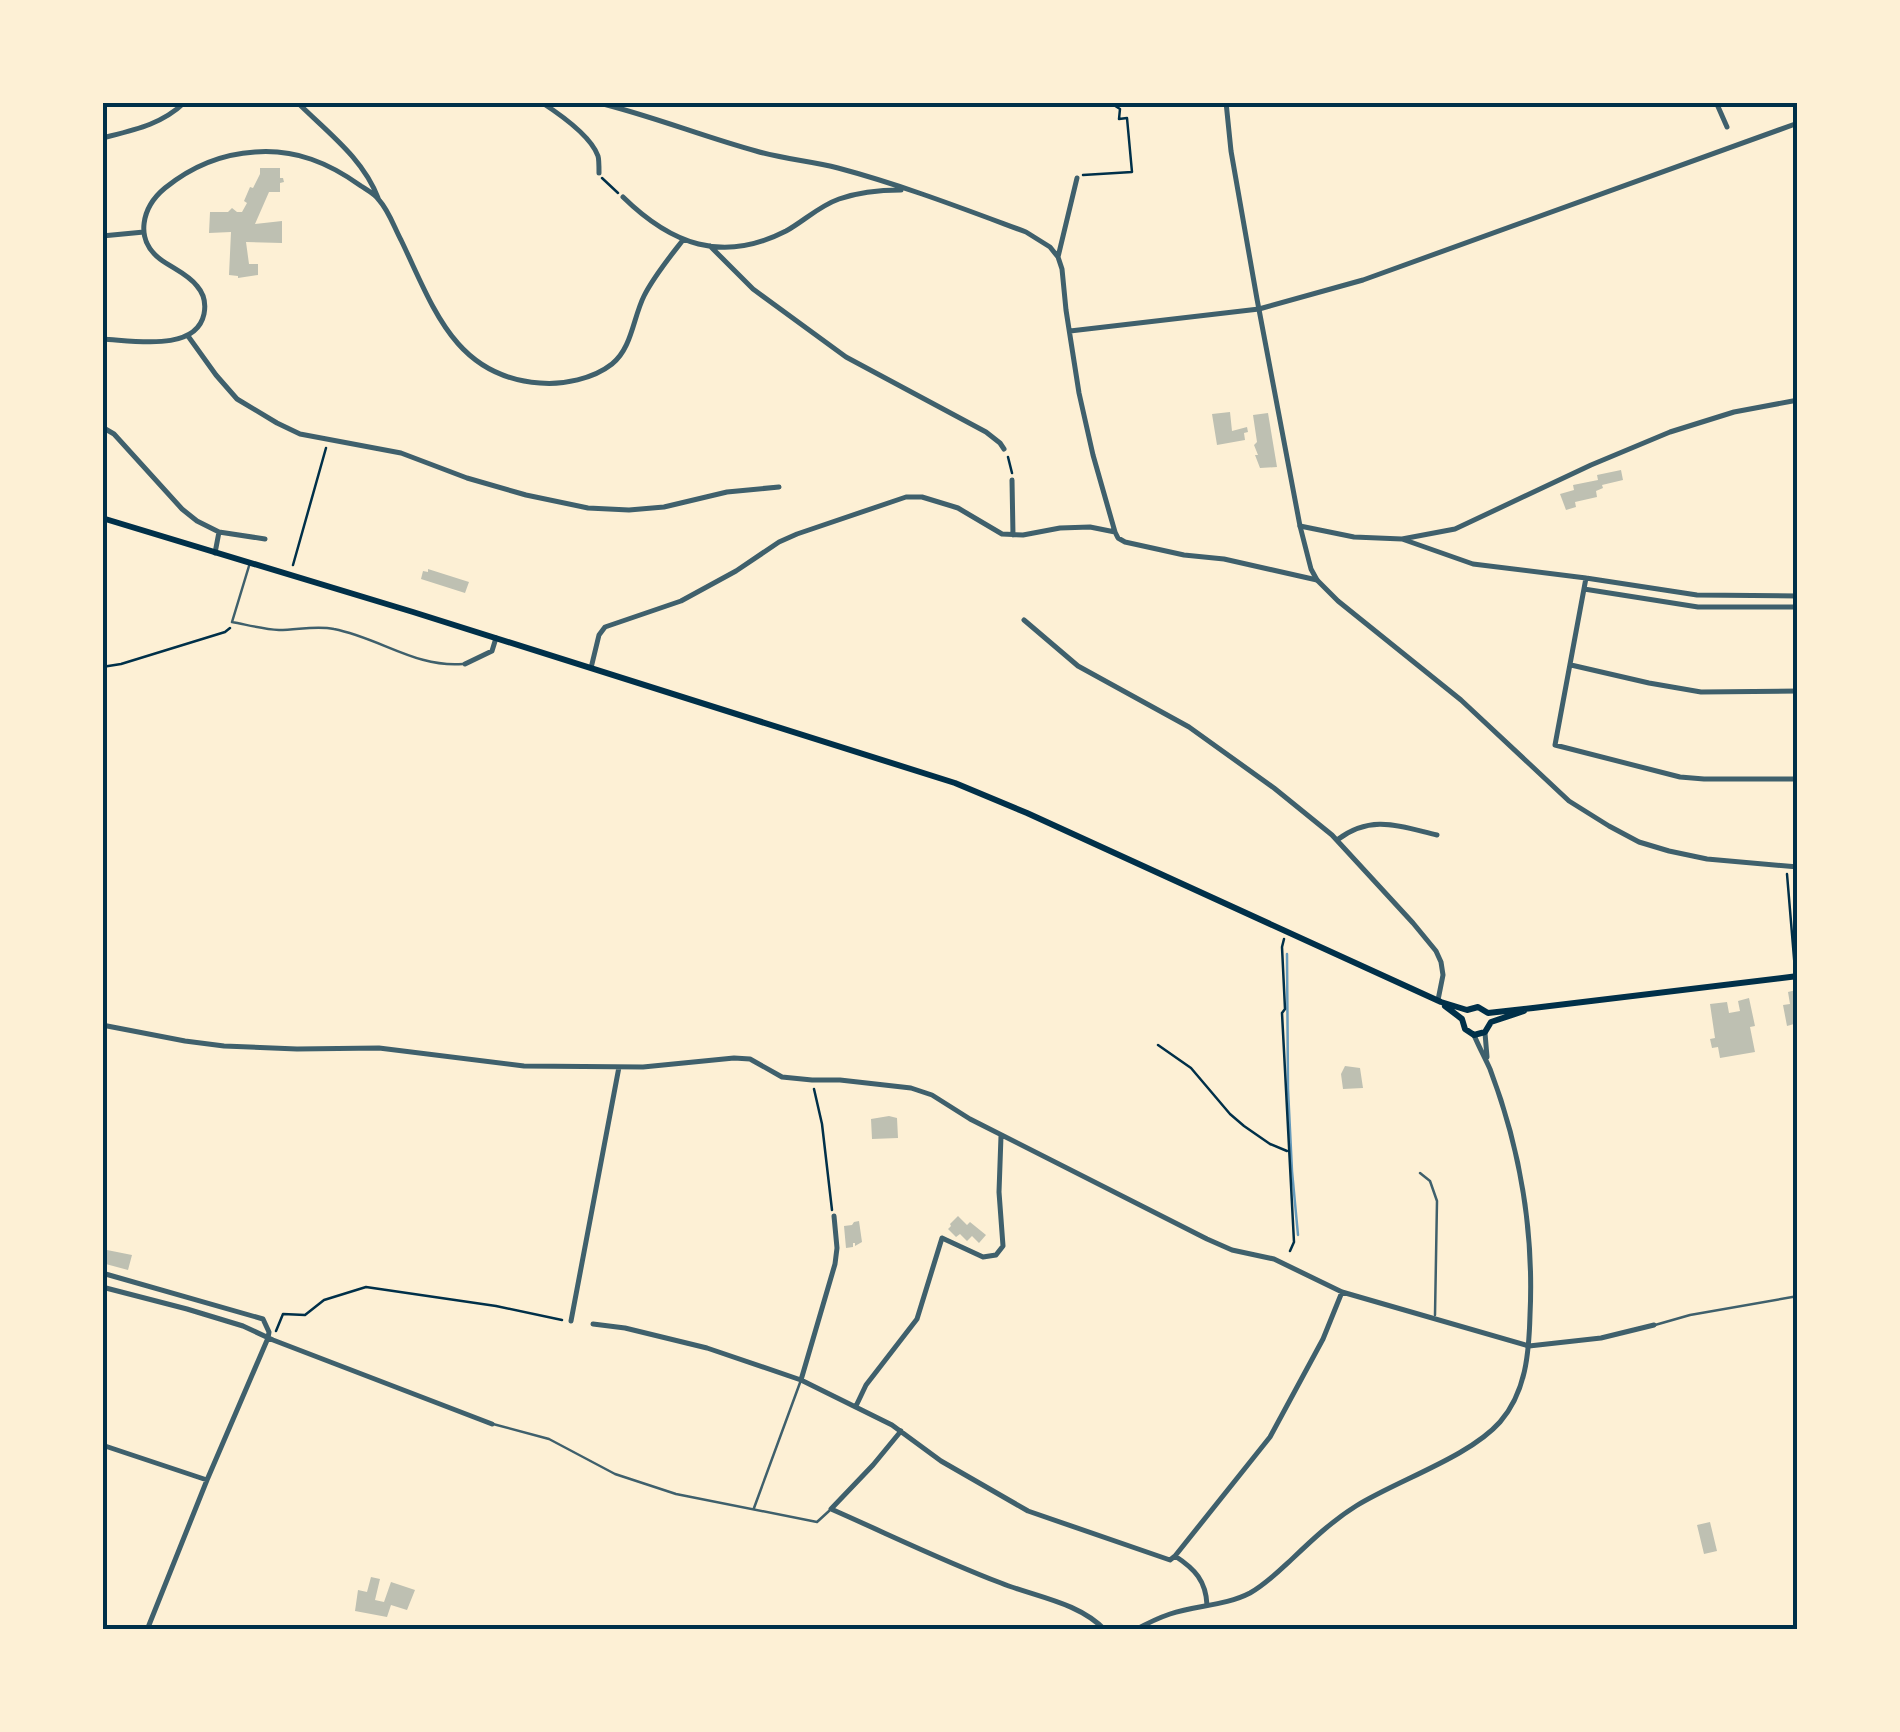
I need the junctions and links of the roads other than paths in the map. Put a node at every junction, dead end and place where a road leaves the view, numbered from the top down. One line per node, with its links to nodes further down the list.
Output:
1 (186, 102): 9 (street)
2 (297, 102): 14 (street)
3 (540, 102): 10 (street)
4 (594, 102): 12 (street)
5 (1226, 102): 20 (street)
6 (1716, 102): 8 (street)
7 (1798, 123): 20 (street)
8 (1726, 127)
9 (102, 138)
10 (598, 173)
11 (1077, 178): 19 (street)
12 (904, 190): 18 (street); 19 (street)
13 (623, 197): 17 (street)
14 (378, 198): 15 (street); 17 (street)
15 (144, 232): 16 (street); 22 (street)
16 (102, 236)
17 (683, 240): 18 (street)
18 (710, 246): 26 (street)
19 (1058, 256): 21 (street)
20 (1259, 309): 21 (street); 30 (street)
21 (1070, 331): 32 (street)
22 (188, 336): 23 (street); 28 (street)
23 (102, 339)
24 (1798, 400): 35 (street)
25 (102, 427): 31 (street)
26 (1004, 449)
27 (1012, 480): 33 (street)
28 (779, 487)
29 (102, 518): 36 (main road)
30 (1300, 526): 35 (street); 39 (street)
31 (219, 532): 34 (street); 36 (street)
32 (1115, 532): 33 (street); 39 (street)
33 (1013, 535): 47 (street)
34 (264, 540)
35 (1402, 540): 38 (street)
36 (216, 554): 37 (main road)
37 (250, 564): 44 (main road); 45 (lane)
38 (1586, 578): 40 (street); 41 (street)
39 (1317, 580): 52 (street)
40 (1584, 589): 42 (street); 46 (street)
41 (1798, 596)
42 (1798, 607)
43 (1024, 620): 51 (street)
44 (496, 638): 45 (street); 47 (main road)
45 (465, 664)
46 (1570, 664): 48 (street); 49 (street)
47 (591, 668): 54 (main road)
48 (1798, 691)
49 (1798, 779)
50 (1437, 835): 51 (street)
51 (1337, 840): 54 (street)
52 (1798, 867)
53 (1797, 977): 55 (main road)
54 (1439, 1001): 56 (main road); 58 (main road)
55 (1533, 1008): 57 (main road); 59 (main road)
56 (1467, 1010): 57 (main road); 58 (main road)
57 (1488, 1012): 59 (main road)
58 (1462, 1019): 62 (main road)
59 (1491, 1022): 61 (main road)
60 (102, 1026): 64 (street)
61 (1485, 1032): 62 (main road); 63 (street)
62 (1474, 1035): 63 (street)
63 (1488, 1065): 77 (street)
64 (619, 1067): 65 (street); 73 (street)
65 (1002, 1136): 70 (street); 79 (street)
66 (1420, 1173): 72 (lane)
67 (834, 1216): 78 (street)
68 (102, 1273): 76 (street)
69 (102, 1287): 76 (street)
70 (1342, 1292): 72 (street); 86 (street)
71 (1798, 1296): 75 (lane)
72 (1435, 1318): 77 (street)
73 (570, 1321)
74 (593, 1324): 78 (street)
75 (1654, 1325): 77 (street)
76 (271, 1339): 80 (street); 83 (street)
77 (1529, 1346): 87 (street)
78 (801, 1380): 79 (street); 84 (lane)
79 (856, 1406): 81 (street)
80 (492, 1424): 84 (lane)
81 (901, 1431): 85 (street); 86 (street)
82 (102, 1445): 83 (street)
83 (207, 1480): 88 (street)
84 (754, 1510): 85 (lane)
85 (831, 1510): 89 (street)
86 (1176, 1556): 87 (street)
87 (1206, 1605): 90 (street)
88 (147, 1630)
89 (1106, 1630)
90 (1135, 1630)

